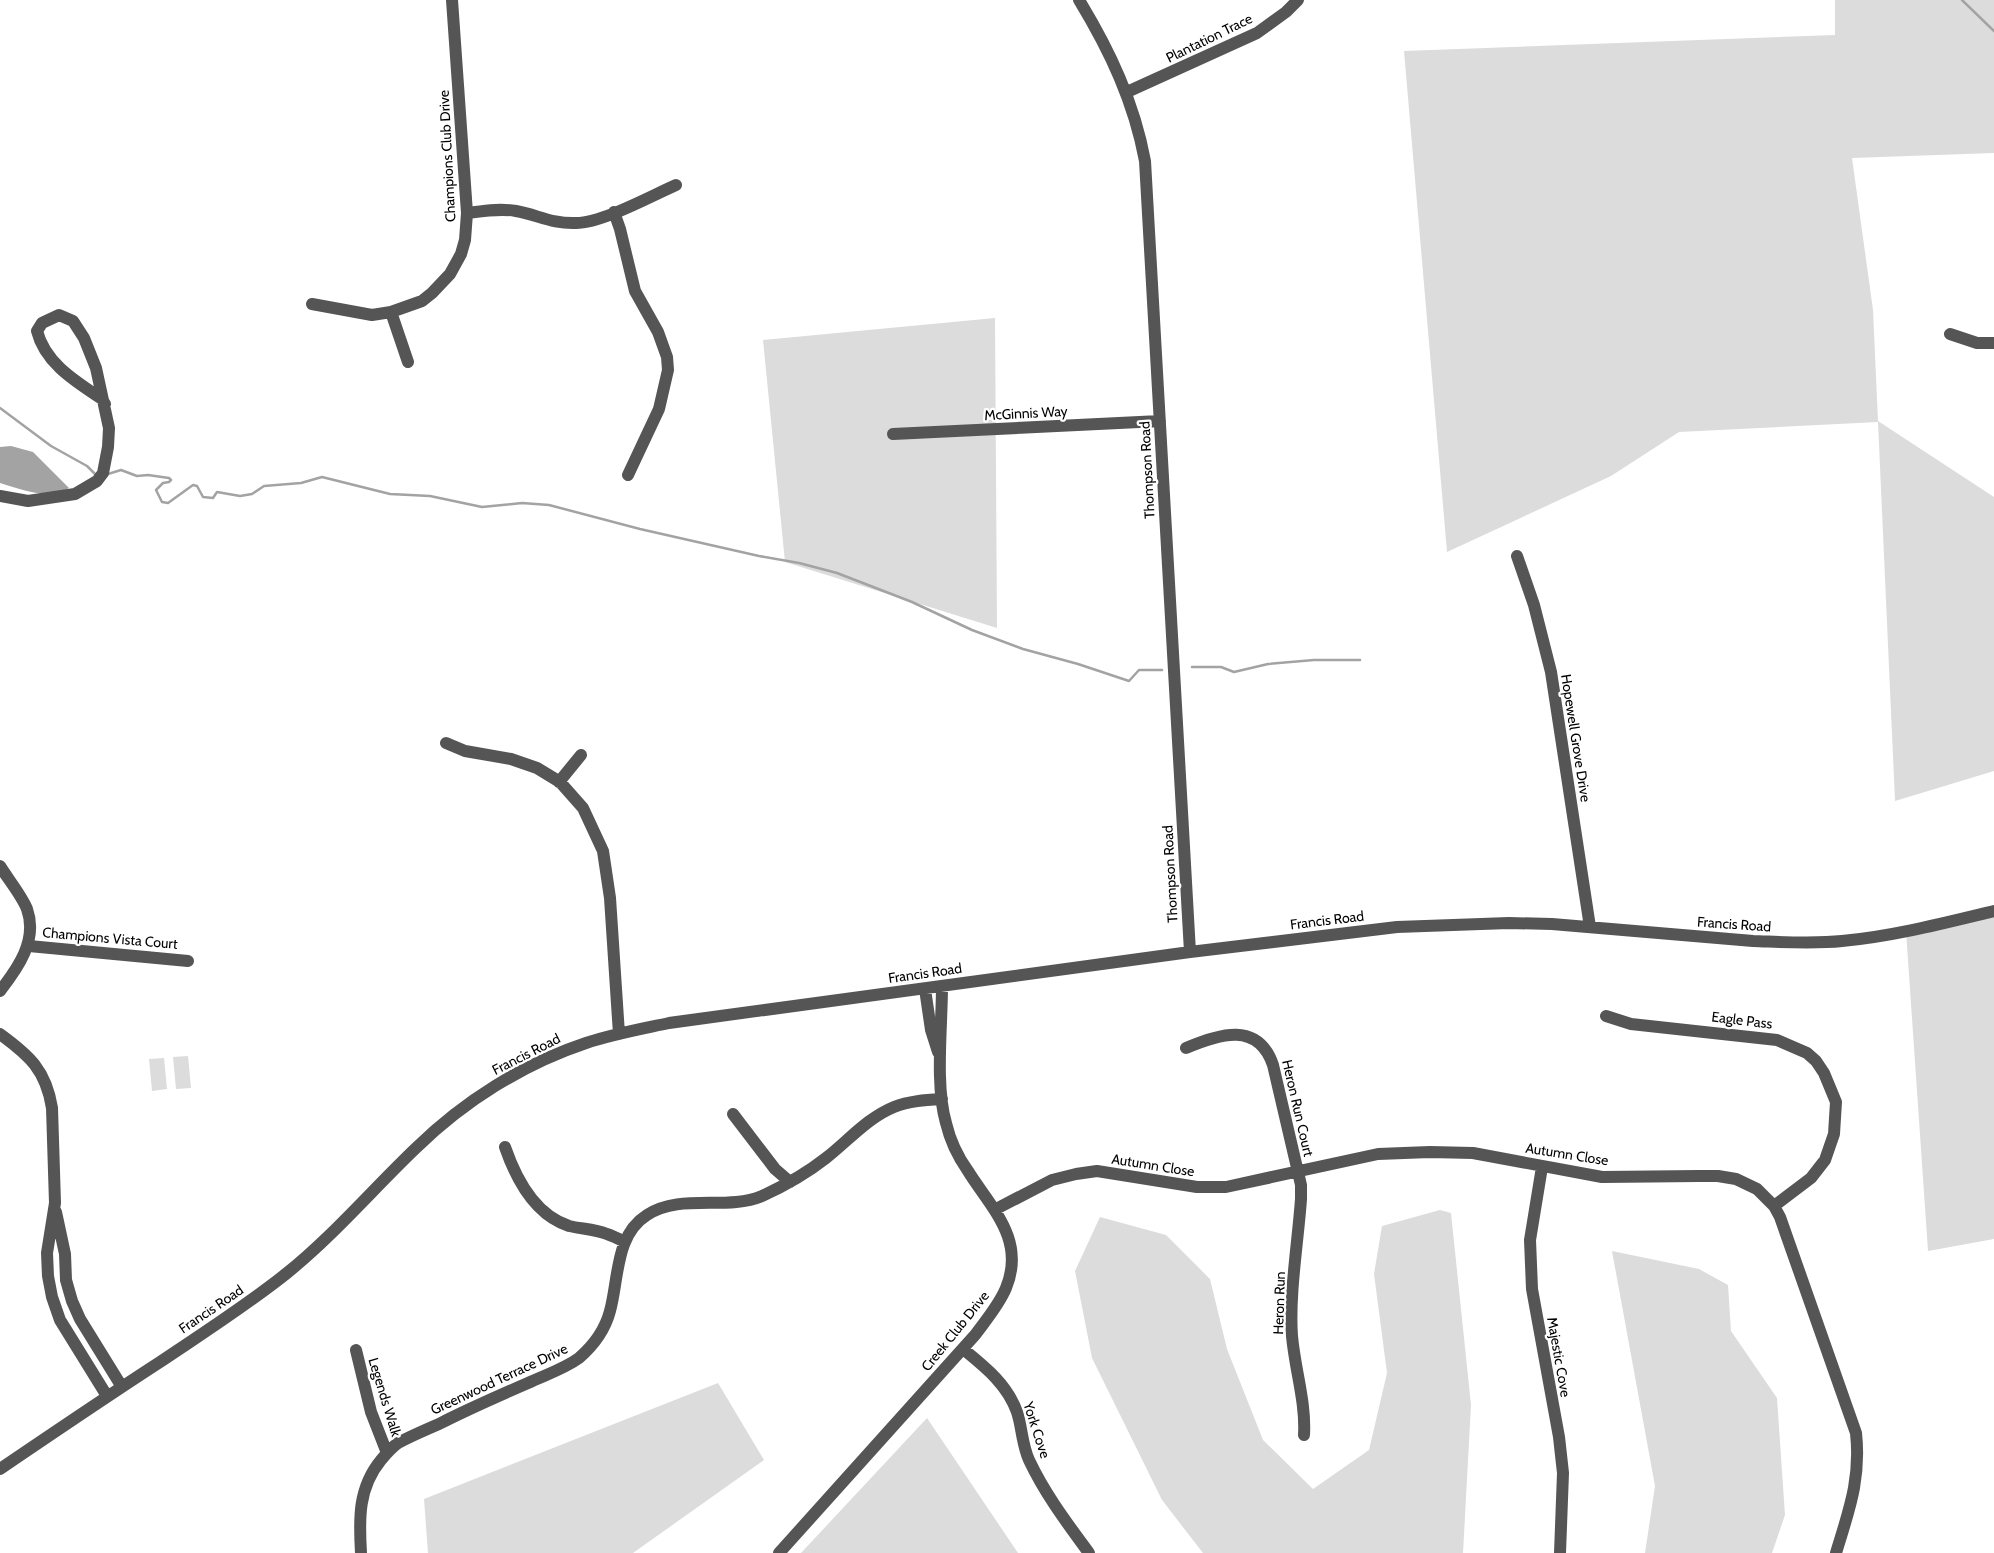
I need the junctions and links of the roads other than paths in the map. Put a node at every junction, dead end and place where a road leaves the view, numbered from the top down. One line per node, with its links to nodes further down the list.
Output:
1 (452, 0): 7 (street, Champions Club Drive)
2 (1080, 0): 4 (street, Thompson Road)
3 (1298, 0): 4 (street, Plantation Trace)
4 (1127, 92): 14 (street, Thompson Road)
5 (676, 185): 6 (street)
6 (614, 212): 7 (street); 16 (street)
7 (467, 213): 9 (street, Champions Club Drive)
8 (312, 304): 9 (street, Champions Club Drive)
9 (391, 312): 12 (street)
10 (1950, 334): 11 (street)
11 (1994, 343)
12 (408, 362)
13 (105, 404): 13 (street); 17 (street)
14 (1160, 421): 15 (street, McGinnis Way); 26 (street, Thompson Road)
15 (893, 434)
16 (628, 475)
17 (0, 496)
18 (1517, 556): 24 (street, Hopewell Grove Drive)
19 (446, 743): 21 (street)
20 (581, 755): 21 (street)
21 (559, 782): 33 (street)
22 (0, 866): 25 (street)
23 (1994, 911): 24 (street, Francis Road)
24 (1590, 927): 26 (street, Francis Road)
25 (29, 946): 27 (street, Champions Vista Court); 30 (street)
26 (1190, 952): 28 (street, Francis Road)
27 (188, 961)
28 (942, 986): 29 (street, Francis Road); 35 (street, Creek Club Drive)
29 (925, 989): 33 (street, Francis Road); 35 (street, Creek Club Drive)
30 (0, 991)
31 (1606, 1016): 43 (street, Eagle Pass)
32 (0, 1034): 42 (street)
33 (620, 1034): 48 (street, Francis Road)
34 (1186, 1048): 40 (street, Heron Run Court)
35 (940, 1058): 36 (street, Creek Club Drive)
36 (942, 1098): 41 (street, Greenwood Terrace Drive); 44 (street, Creek Club Drive)
37 (733, 1114): 41 (street)
38 (505, 1147): 45 (street)
39 (1542, 1167): 40 (street, Autumn Close); 43 (street, Autumn Close); 56 (street, Majestic Cove)
40 (1297, 1172): 44 (street, Autumn Close); 50 (street, Heron Run)
41 (790, 1182): 45 (street, Greenwood Terrace Drive)
42 (54, 1203): 48 (street); 49 (street)
43 (1774, 1206): 57 (street, Autumn Close)
44 (996, 1209): 46 (street, Creek Club Drive)
45 (625, 1242): 51 (street, Greenwood Terrace Drive)
46 (963, 1349): 54 (street, Creek Club Drive); 55 (street, York Cove)
47 (356, 1350): 51 (street, Legends Walk)
48 (122, 1386): 49 (street, Francis Road)
49 (107, 1396): 52 (street, Francis Road)
50 (1304, 1435)
51 (387, 1453): 53 (street, Greenwood Terrace Drive)
52 (0, 1469)
53 (361, 1553)
54 (779, 1553)
55 (1089, 1553)
56 (1560, 1553)
57 (1836, 1553)

